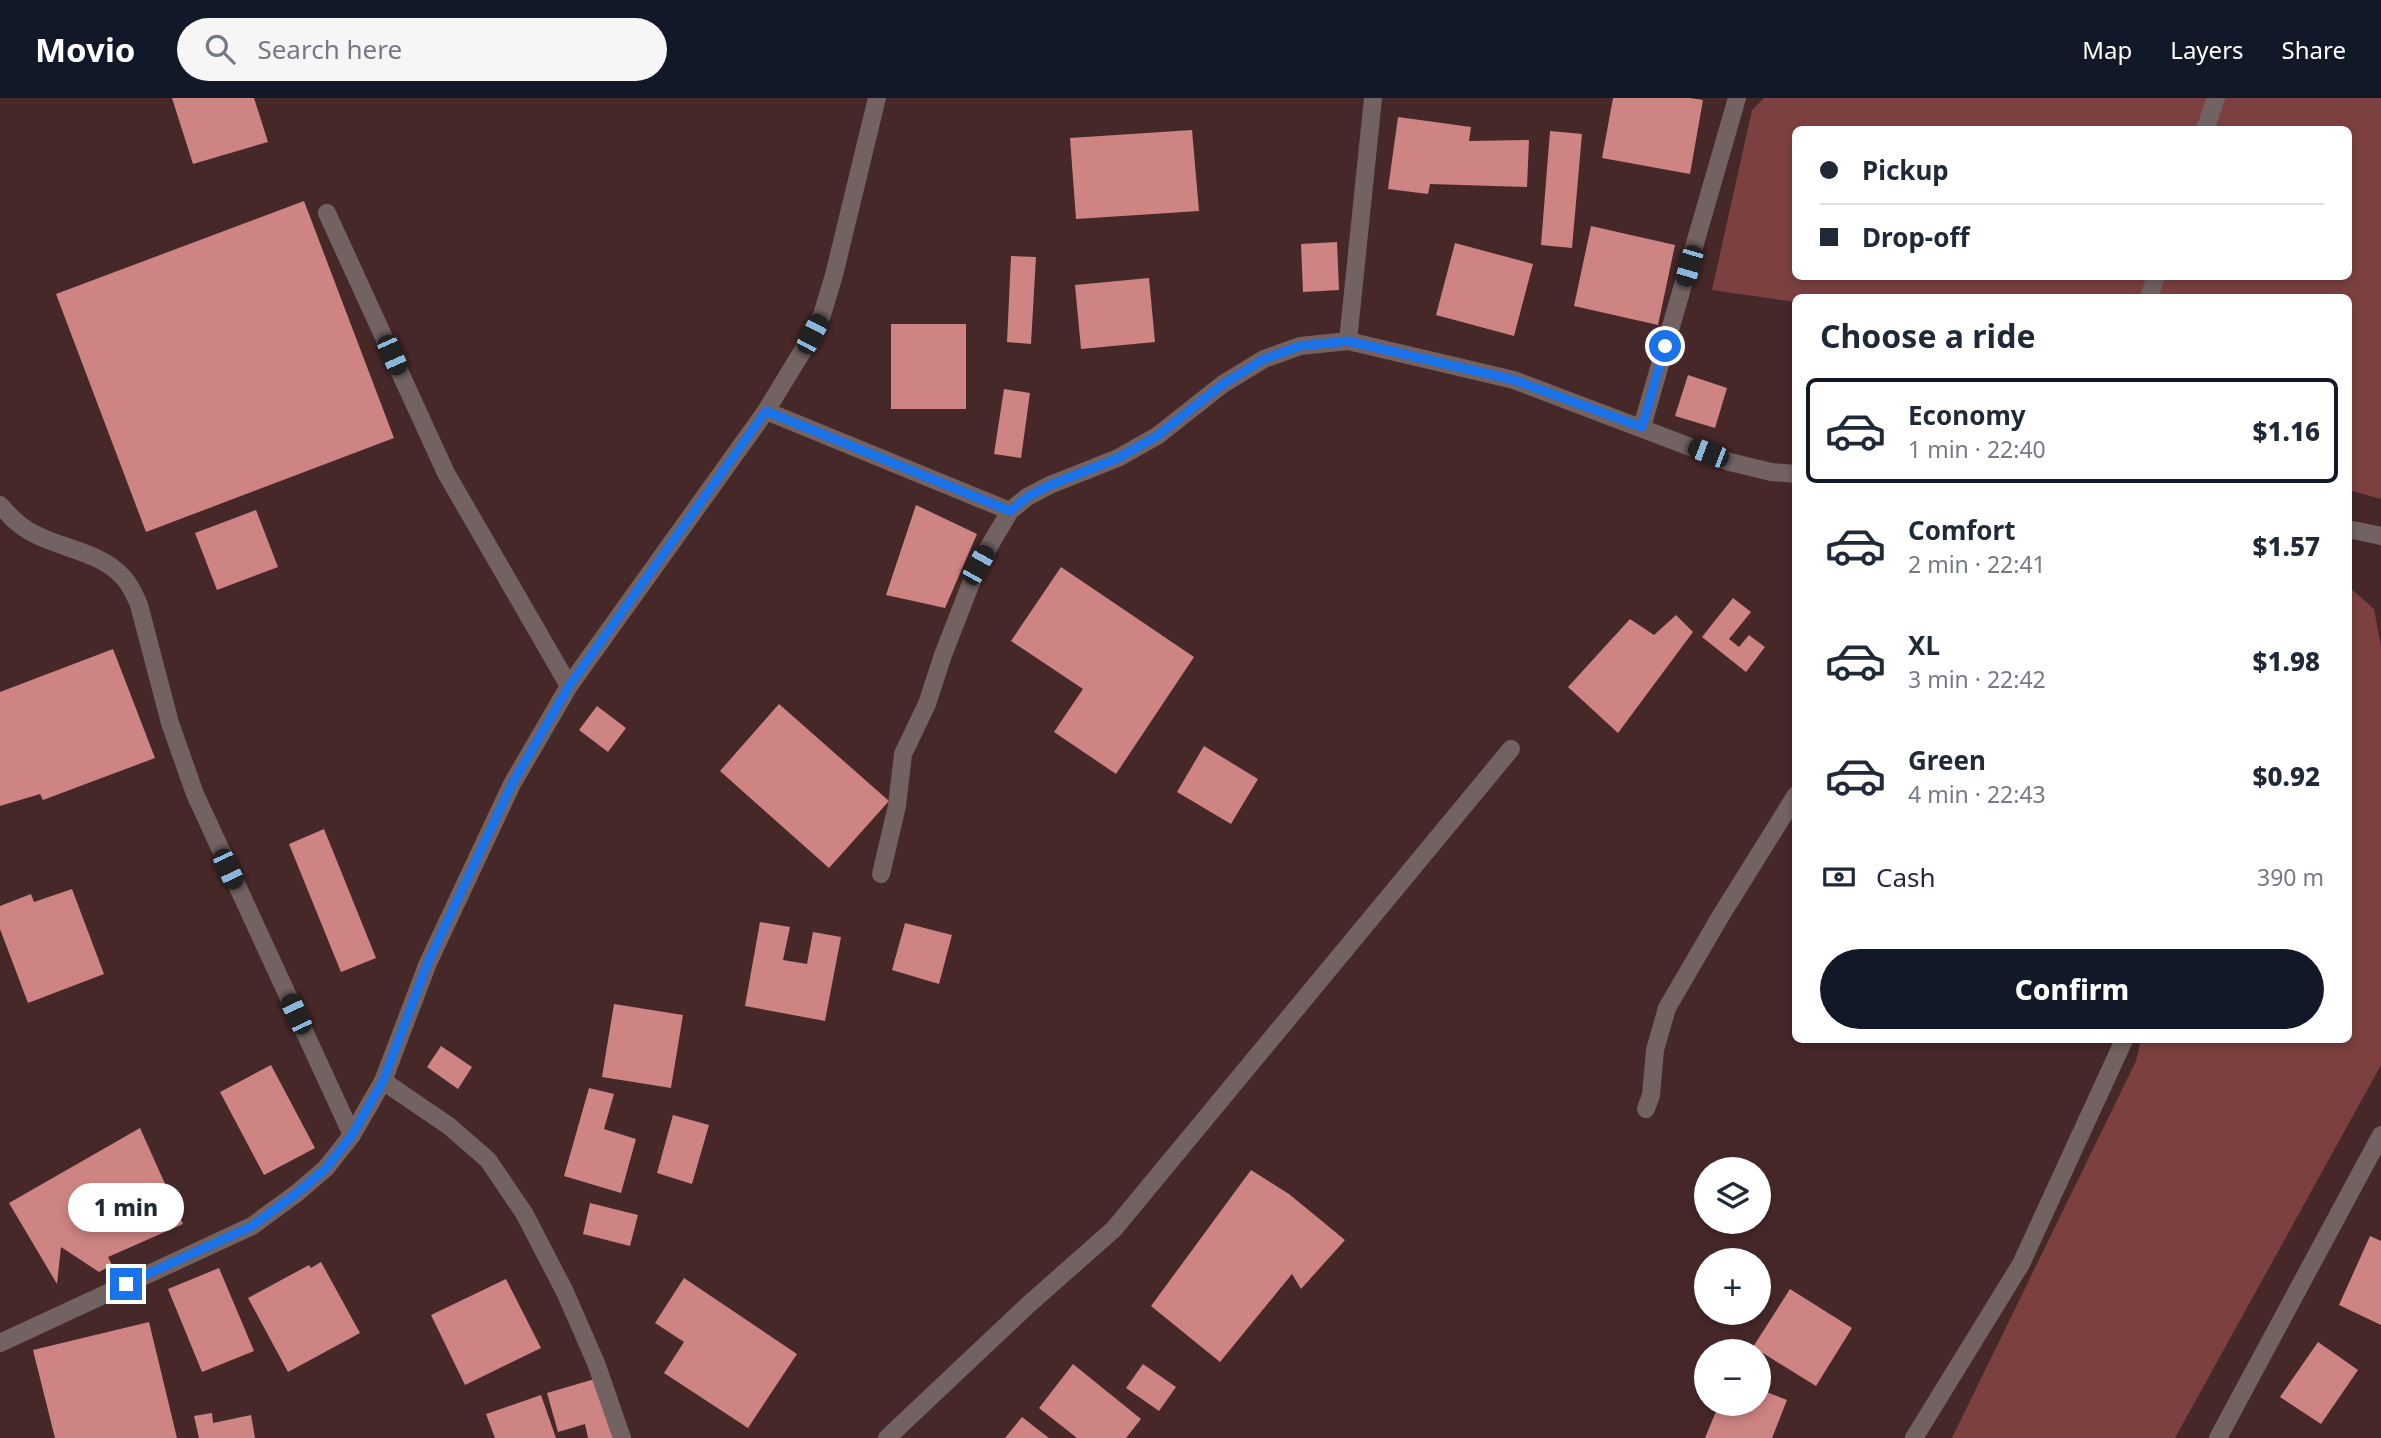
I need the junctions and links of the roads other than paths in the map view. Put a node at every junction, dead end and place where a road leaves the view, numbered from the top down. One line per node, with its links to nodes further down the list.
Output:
1 (877, 98): 8 (street)
2 (1373, 98): 7 (street)
3 (1737, 98): 9 (street)
4 (2216, 98): 5 (street)
5 (2206, 126)
6 (327, 213): 15 (street)
7 (1348, 341): 9 (street); 12 (street)
8 (766, 411): 12 (street); 15 (street)
9 (1642, 427): 10 (street)
10 (1792, 474)
11 (0, 505): 22 (street)
12 (1010, 511): 18 (street)
13 (2352, 530): 14 (street)
14 (2381, 536)
15 (569, 686): 20 (street)
16 (1511, 749): 26 (street)
17 (1792, 801): 21 (street)
18 (881, 874)
19 (2123, 1043): 27 (street)
20 (383, 1081): 22 (street); 25 (street)
21 (1646, 1109)
22 (352, 1135): 24 (street)
23 (2381, 1135): 28 (street)
24 (0, 1343)
25 (622, 1438)
26 (887, 1438)
27 (1914, 1438)
28 (2218, 1438)

